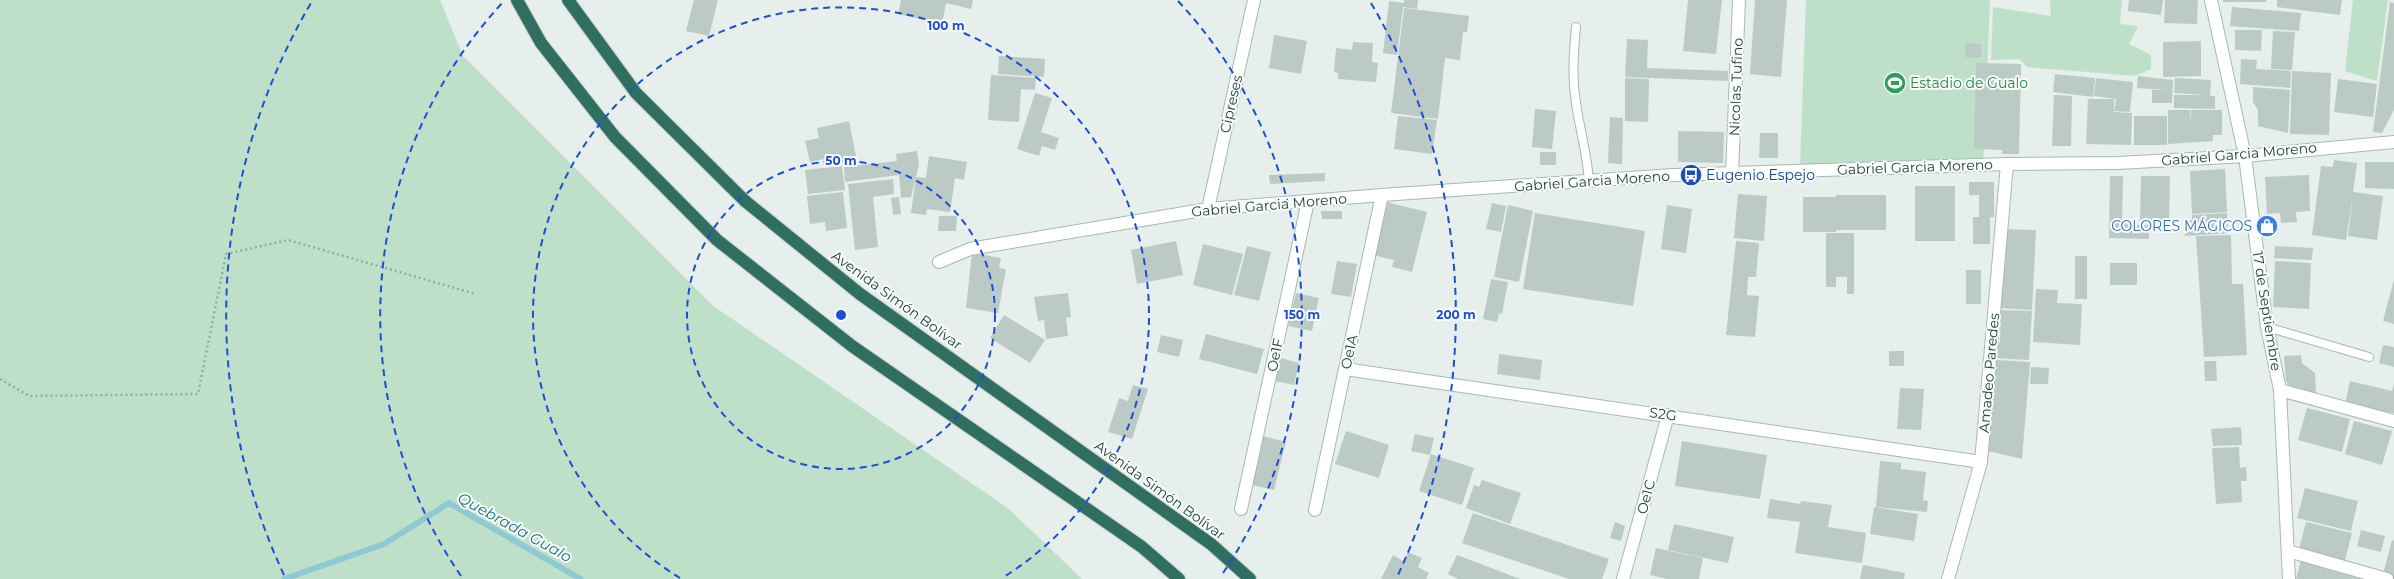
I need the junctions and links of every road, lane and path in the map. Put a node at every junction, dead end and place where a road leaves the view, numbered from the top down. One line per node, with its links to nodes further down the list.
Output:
1 (517, 0): 28 (highway)
2 (568, 0): 29 (highway, Avenida Simón Bolívar)
3 (1254, 0): 14 (street, Cipreses)
4 (1739, 0): 10 (street, Nicolas Tufino)
5 (2211, 0): 8 (street, 17 de Septiembre)
6 (1576, 27): 11 (lane)
7 (2394, 142): 8 (street, Gabriel Garcia Moreno)
8 (2245, 156): 9 (street, Gabriel Garcia Moreno); 17 (street, 17 de Septiembre)
9 (2007, 164): 10 (street, Gabriel Garcia Moreno); 24 (street, Amadeo Paredes)
10 (1732, 173): 11 (street, Gabriel Garcia Moreno)
11 (1589, 181): 12 (street, Gabriel Garcia Moreno)
12 (1382, 195): 13 (street, Gabriel Garcia Moreno); 19 (street, Oe1A)
13 (1308, 201): 14 (street, Gabriel Garcia Moreno); 25 (street, Oe1F)
14 (1208, 208): 15 (street, Gabriel Garcia Moreno)
15 (939, 262)
16 (476, 294): 20 (path)
17 (2267, 327): 18 (lane); 21 (street, 17 de Septiembre)
18 (2369, 357)
19 (1345, 369): 22 (street, S2G); 26 (street, Oe1A)
20 (0, 379)
21 (2280, 390): 23 (street); 27 (street, 17 de Septiembre)
22 (1668, 415): 24 (street, S2G); 30 (street, Oe1C)
23 (2394, 421)
24 (1981, 462): 31 (street, Amadeo Paredes)
25 (1241, 509)
26 (1315, 510)
27 (2288, 551): 32 (street, 17 de Septiembre); 33 (street)
28 (1179, 579)
29 (1250, 579)
30 (1623, 579)
31 (1948, 579)
32 (2289, 579)
33 (2387, 579)

